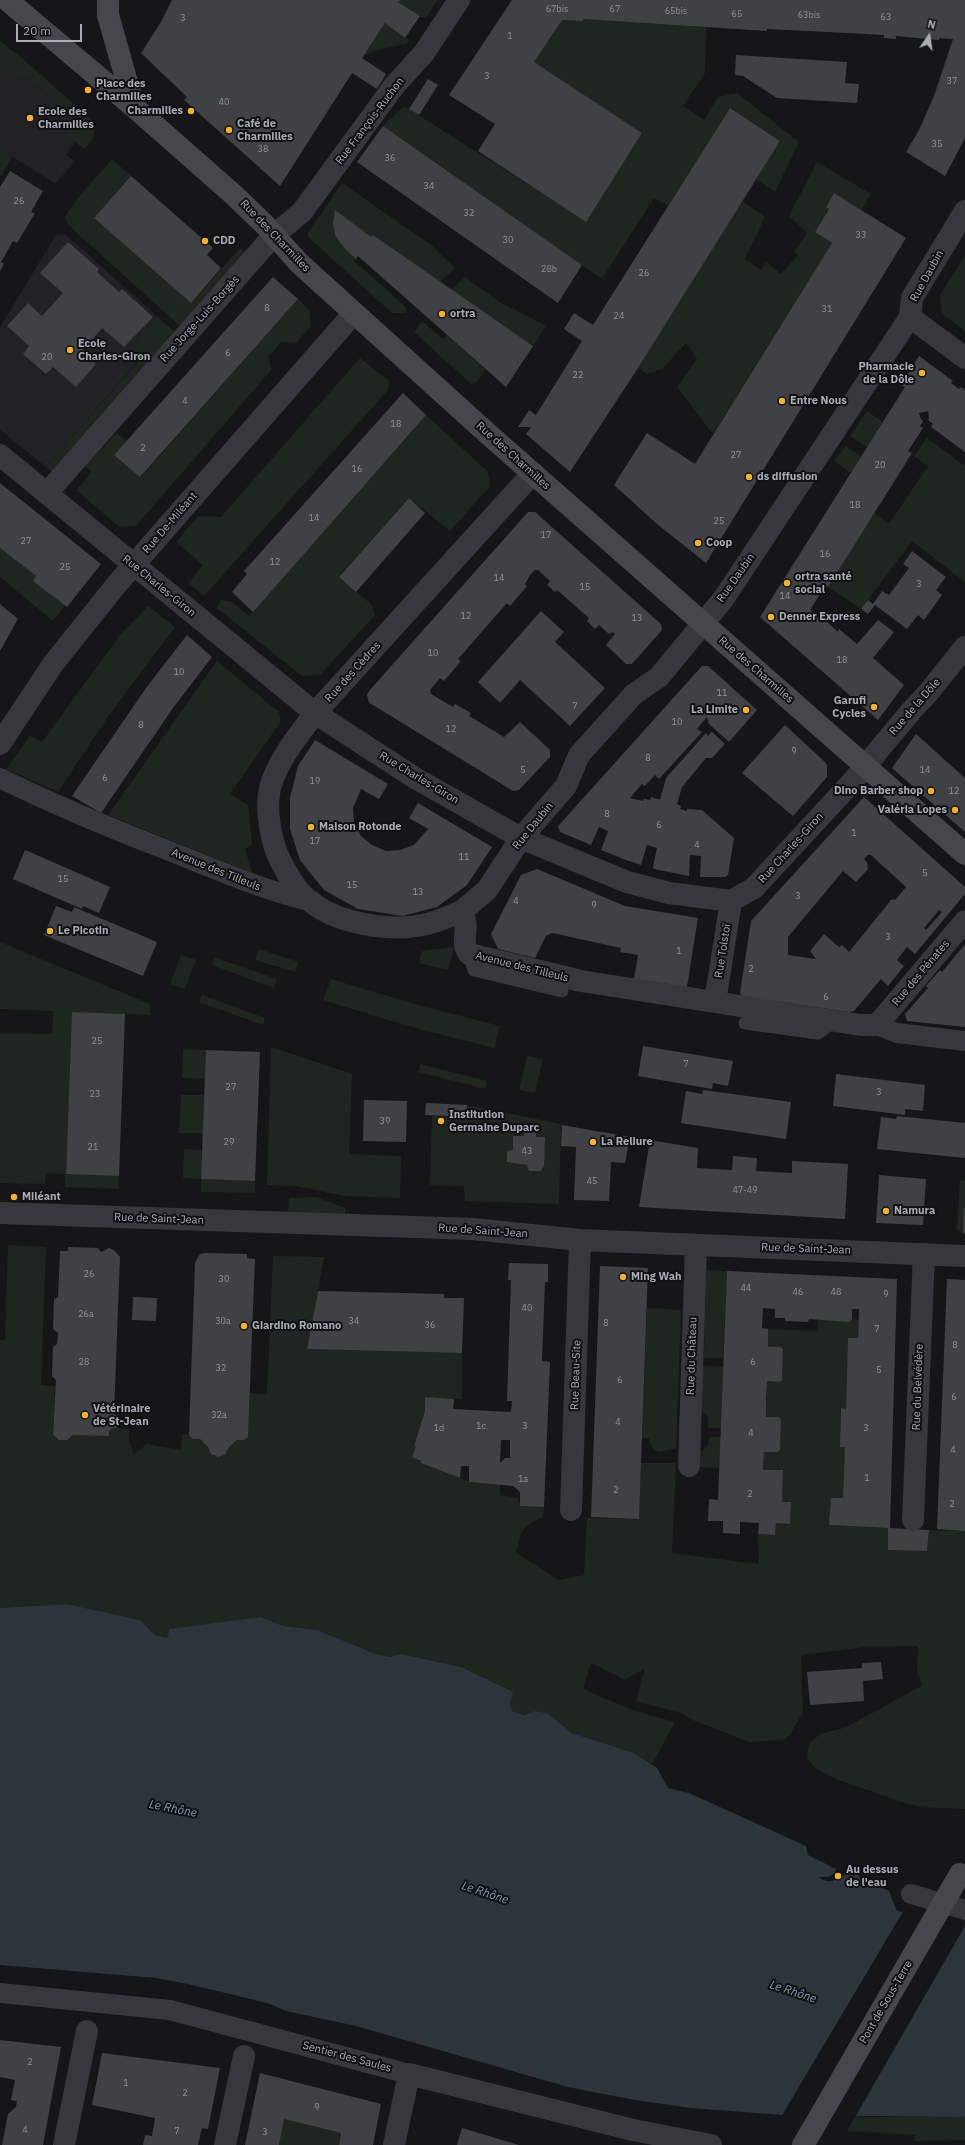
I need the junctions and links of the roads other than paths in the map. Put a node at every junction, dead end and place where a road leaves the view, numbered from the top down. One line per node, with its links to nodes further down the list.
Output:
1 (7, 0): 4 (main road, Rue des Charmilles)
2 (108, 0): 4 (main road)
3 (459, 0): 6 (street, Rue François-Ruchon)
4 (134, 107): 6 (main road, Rue des Charmilles)
5 (965, 211): 8 (street, Rue Daubin)
6 (274, 235): 7 (main road, Rue des Charmilles); 12 (street, Rue Jorge-Luis-Borgès)
7 (354, 313): 11 (main road, Rue des Charmilles); 13 (street, Rue De-Miléant)
8 (910, 317): 9 (street); 14 (street, Rue Daubin)
9 (965, 358)
10 (0, 455): 12 (street, Rue Charles-Giron)
11 (533, 473): 14 (main road, Rue des Charmilles); 16 (street, Rue des Cèdres)
12 (47, 492): 13 (street, Rue Charles-Giron)
13 (133, 565): 16 (street, Rue Charles-Giron); 17 (street, Rue De-Miléant)
14 (703, 624): 18 (main road, Rue des Charmilles); 20 (street, Rue Daubin)
15 (965, 647): 18 (street, Rue de la Dôle)
16 (315, 713): 20 (street, Rue Charles-Giron); 23 (street, Rue des Cèdres)
17 (0, 744)
18 (864, 766): 21 (main road, Rue des Charmilles); 22 (street, Rue Charles-Giron)
19 (0, 778): 23 (street, Avenue des Tilleuls)
20 (521, 838): 22 (street, Rue Charles-Giron); 24 (street, Rue Daubin)
21 (965, 854)
22 (731, 900): 28 (street, Rue Tolstoï)
23 (309, 901): 24 (street, Avenue des Tilleuls)
24 (462, 911): 26 (street, Avenue des Tilleuls)
25 (965, 921): 31 (street, Rue des Pénates)
26 (469, 954): 27 (lane); 28 (street, Avenue des Tilleuls)
27 (562, 991)
28 (715, 1002): 29 (street, Avenue des Tilleuls)
29 (833, 1022): 30 (lane); 31 (street, Avenue des Tilleuls)
30 (745, 1023)
31 (877, 1025): 32 (street, Avenue des Tilleuls)
32 (965, 1041)
33 (0, 1212): 34 (street, Rue de Saint-Jean)
34 (580, 1240): 35 (street, Rue de Saint-Jean); 39 (street, Rue Beau-Site)
35 (696, 1245): 36 (street, Rue de Saint-Jean); 38 (street, Rue du Château)
36 (924, 1254): 37 (street, Rue de Saint-Jean); 40 (street, Rue du Belvédère)
37 (965, 1256)
38 (688, 1466)
39 (571, 1510)
40 (913, 1520)
41 (963, 1870): 48 (main road, Pont de Sous-Terre, bridge)
42 (911, 1894): 43 (street)
43 (965, 1910)
44 (0, 1993): 47 (street, Sentier des Saules)
45 (87, 2031): 50 (street)
46 (244, 2056): 51 (street)
47 (409, 2074): 49 (street, Sentier des Saules); 52 (street)
48 (807, 2138)
49 (699, 2144)
50 (64, 2145)
51 (226, 2145)
52 (394, 2145)

